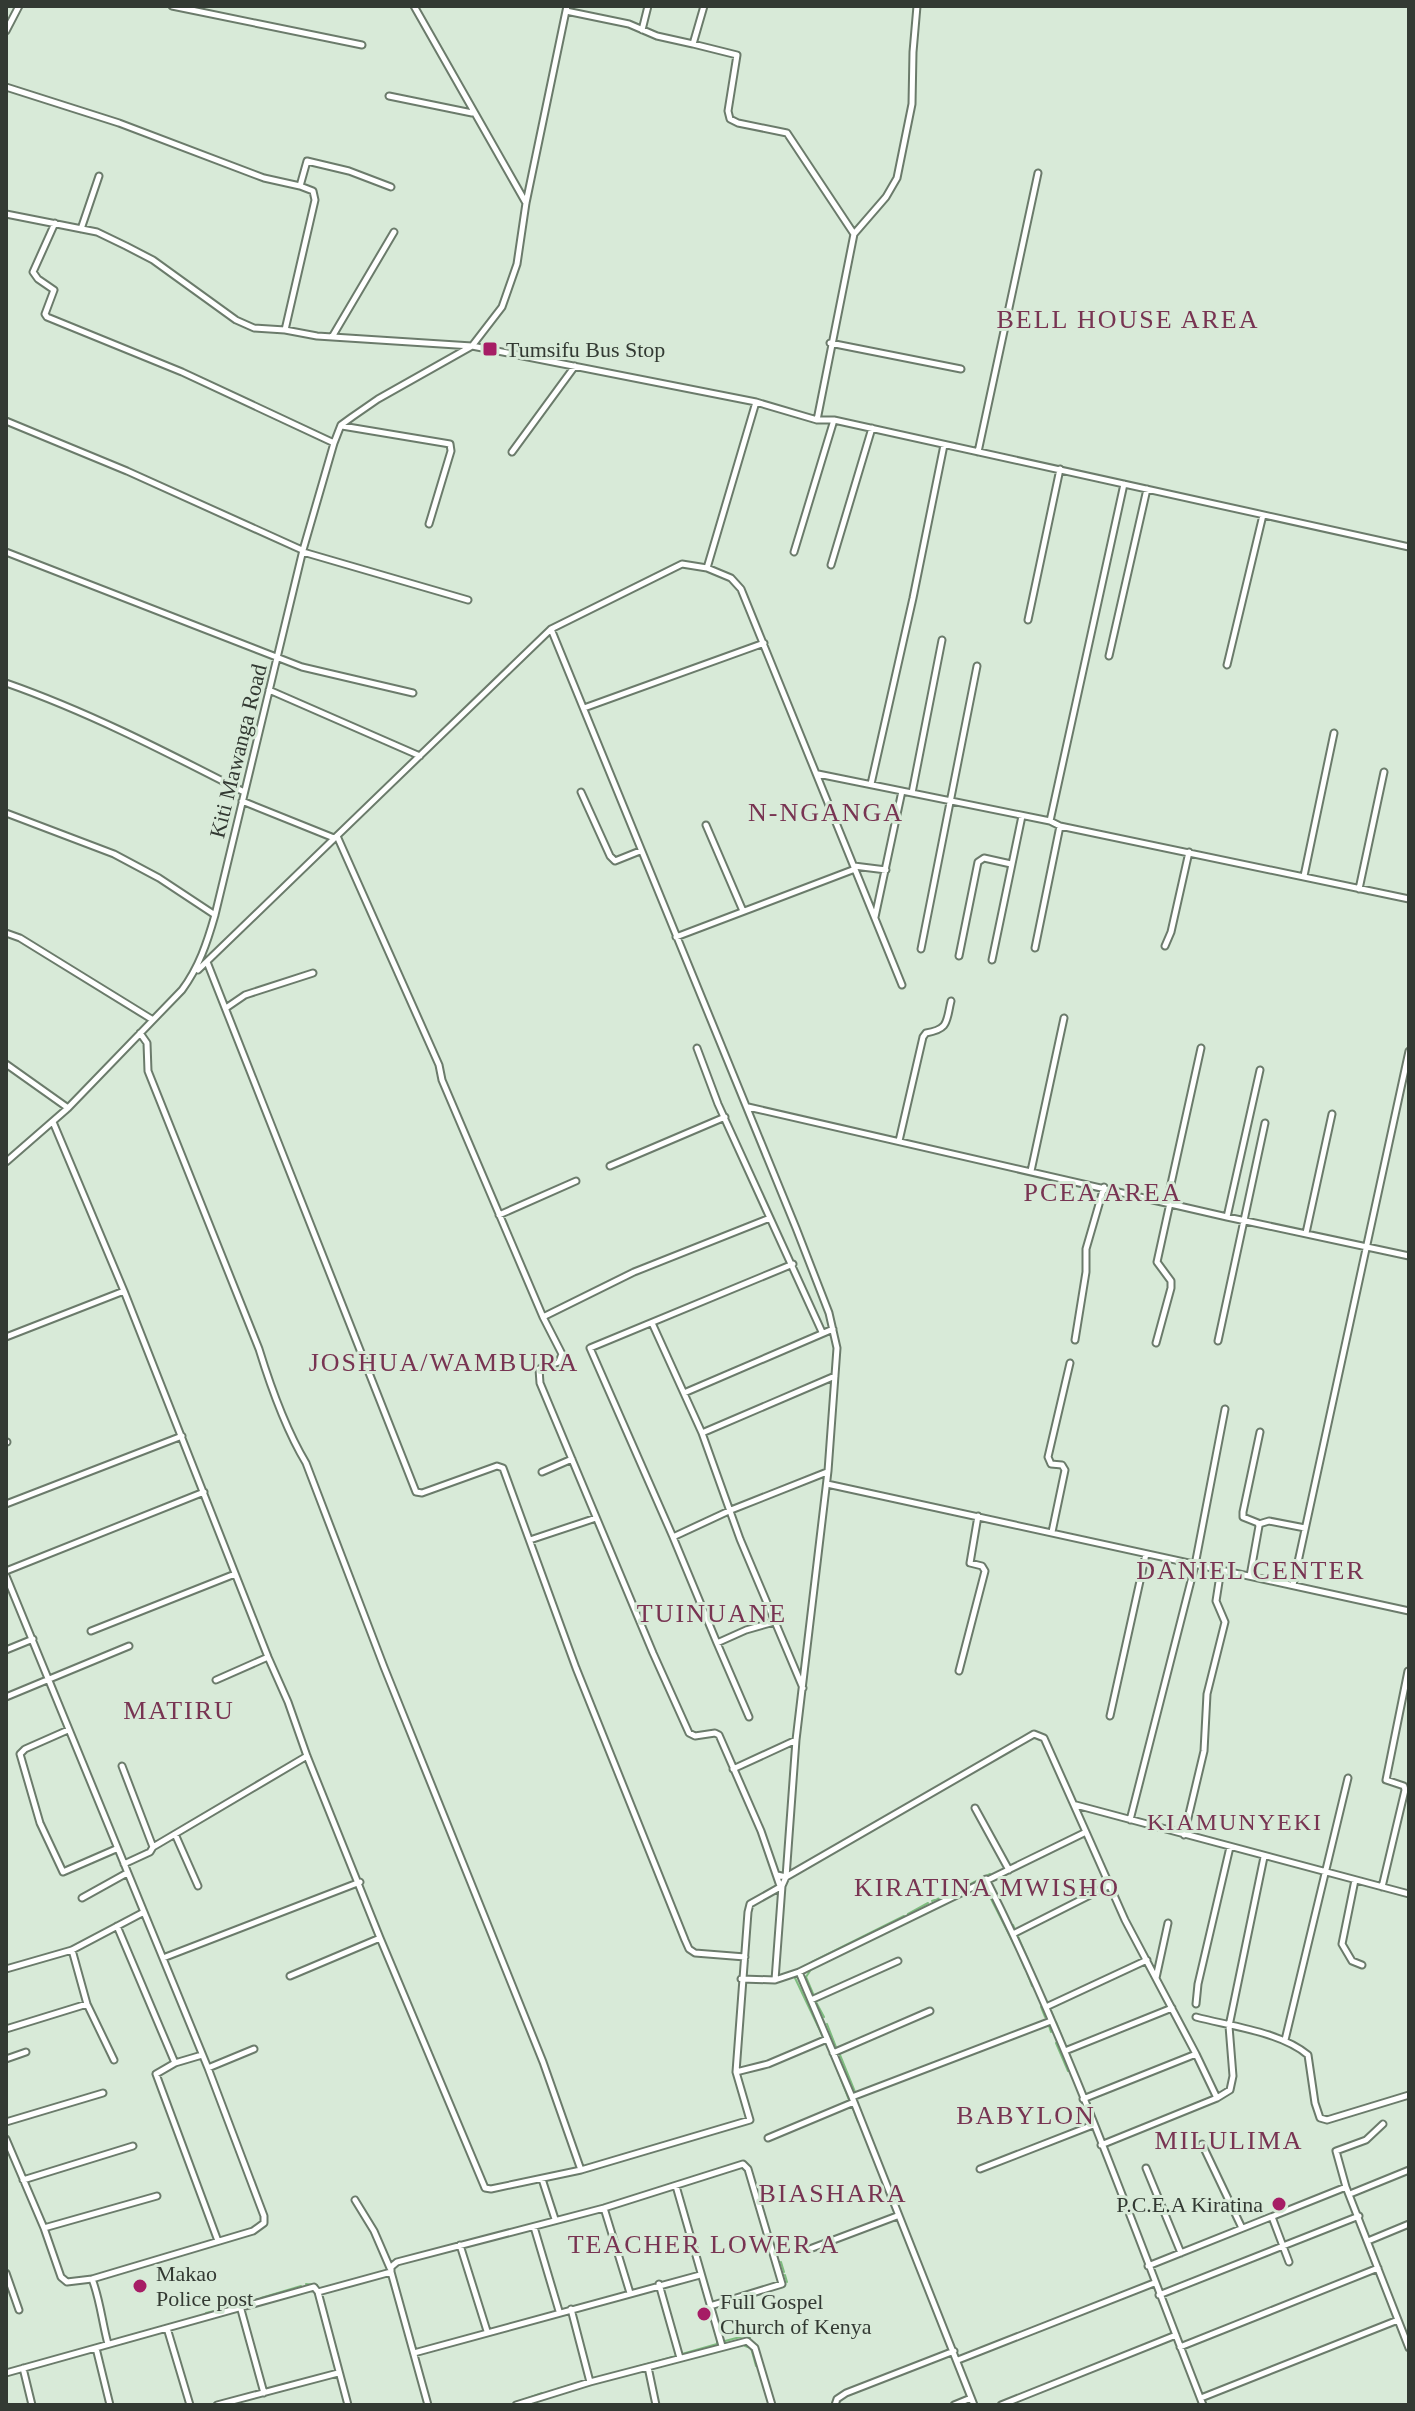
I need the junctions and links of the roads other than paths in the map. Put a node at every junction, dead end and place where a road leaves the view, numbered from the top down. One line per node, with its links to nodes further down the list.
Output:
1 (19, 6): 9 (street)
2 (172, 6): 11 (street)
3 (414, 6): 14 (street)
4 (648, 6): 8 (street)
5 (704, 6): 10 (street)
6 (917, 6): 24 (street)
7 (566, 9): 8 (street); 19 (street)
8 (642, 30): 10 (street)
9 (6, 31)
10 (693, 44): 24 (street)
11 (362, 45)
12 (6, 87): 17 (street)
13 (389, 96): 14 (street)
14 (473, 114): 19 (street)
15 (1038, 173): 40 (street)
16 (99, 176): 22 (street)
17 (300, 186): 18 (street); 25 (street)
18 (391, 187)
19 (526, 203): 28 (street)
20 (6, 214): 21 (street)
21 (55, 223): 22 (street); 37 (street)
22 (81, 229): 25 (street)
23 (394, 232): 26 (street)
24 (854, 234): 27 (street)
25 (285, 330): 26 (street)
26 (332, 337): 28 (street)
27 (830, 343): 30 (street); 32 (street)
28 (472, 346): 29 (street); 35 (street)
29 (575, 366): 31 (street); 39 (street)
30 (961, 369)
31 (756, 402): 32 (street); 51 (street)
32 (817, 420): 33 (street)
33 (834, 420): 36 (street); 49 (street)
34 (6, 421): 47 (street)
35 (341, 425): 37 (street, Kiti Mawanga Road); 45 (street)
36 (872, 428): 38 (street); 50 (street)
37 (334, 443): 47 (street, Kiti Mawanga Road)
38 (944, 445): 40 (street); 69 (street)
39 (512, 452)
40 (978, 452): 41 (street)
41 (1060, 469): 42 (street); 53 (street)
42 (1124, 484): 43 (street); 78 (street)
43 (1147, 489): 44 (street); 57 (street)
44 (1263, 515): 46 (street); 59 (street)
45 (429, 524)
46 (1409, 547)
47 (303, 551): 52 (street); 58 (street, Kiti Mawanga Road)
48 (6, 552): 58 (street)
49 (794, 552)
50 (831, 565)
51 (707, 568): 54 (street); 56 (street)
52 (468, 600)
53 (1028, 620)
54 (551, 629): 64 (street); 66 (street)
55 (942, 640): 73 (street)
56 (764, 643): 64 (street); 68 (street)
57 (1109, 656)
58 (276, 658): 62 (street, Kiti Mawanga Road); 63 (street)
59 (1227, 665)
60 (977, 666): 75 (street)
61 (6, 683): 71 (street)
62 (269, 690): 66 (street); 71 (street, Kiti Mawanga Road)
63 (413, 693)
64 (584, 708): 82 (street)
65 (1334, 733): 87 (street)
66 (420, 756): 81 (street)
67 (1384, 772): 88 (street)
68 (818, 774): 69 (street); 85 (street)
69 (871, 784): 70 (street)
70 (902, 791): 73 (street); 86 (street)
71 (244, 792): 74 (street, Kiti Mawanga Road)
72 (581, 792): 82 (street)
73 (912, 793): 75 (street)
74 (242, 801): 81 (street); 91 (street, Kiti Mawanga Road)
75 (950, 802): 77 (street); 97 (street)
76 (6, 813): 91 (street)
77 (1022, 816): 78 (street); 84 (street)
78 (1050, 821): 80 (street)
79 (706, 825): 90 (street)
80 (1060, 826): 83 (street); 96 (street)
81 (336, 837): 100 (street); 127 (street)
82 (640, 851): 94 (street)
83 (1189, 852): 87 (street); 95 (street)
84 (1011, 864): 98 (street); 99 (street)
85 (855, 868): 86 (street); 90 (street); 92 (street)
86 (886, 870): 92 (street)
87 (1304, 876): 88 (street)
88 (1359, 889): 89 (street)
89 (1409, 899)
90 (743, 911): 94 (street)
91 (215, 915): 102 (street, Kiti Mawanga Road)
92 (875, 918): 103 (street)
93 (6, 933): 107 (street)
94 (676, 937): 114 (street)
95 (1165, 946)
96 (1035, 948)
97 (921, 949)
98 (959, 956)
99 (992, 960)
100 (207, 962): 102 (street); 105 (street)
101 (313, 973): 105 (street)
102 (194, 974): 107 (street, Kiti Mawanga Road)
103 (902, 985)
104 (951, 1001): 120 (street)
105 (225, 1008): 164 (street)
106 (1064, 1018): 123 (street)
107 (153, 1020): 108 (street, Kiti Mawanga Road)
108 (140, 1033): 115 (street, Kiti Mawanga Road); 274 (street)
109 (697, 1048): 117 (street)
110 (1201, 1048): 126 (street)
111 (1409, 1051): 132 (street)
112 (6, 1064): 115 (street)
113 (1260, 1070): 128 (street)
114 (747, 1107): 120 (street); 138 (street)
115 (68, 1108): 118 (street, Kiti Mawanga Road)
116 (1332, 1114): 131 (street)
117 (725, 1117): 122 (street); 129 (street)
118 (53, 1122): 121 (street, Kiti Mawanga Road); 135 (street)
119 (1265, 1123): 130 (street)
120 (899, 1141): 123 (street)
121 (6, 1162)
122 (610, 1166)
123 (1031, 1171): 125 (street)
124 (576, 1181): 127 (street)
125 (1104, 1187): 126 (street); 141 (street)
126 (1168, 1202): 128 (street); 143 (street)
127 (499, 1215): 136 (street)
128 (1227, 1217): 130 (street)
129 (770, 1218): 134 (street); 136 (street)
130 (1244, 1219): 131 (street); 142 (street)
131 (1306, 1233): 132 (street)
132 (1366, 1246): 133 (street); 161 (street)
133 (1409, 1256)
134 (793, 1264): 137 (street); 139 (street)
135 (124, 1291): 140 (street); 150 (street)
136 (543, 1317): 151 (street)
137 (652, 1323): 146 (street); 163 (street)
138 (834, 1329): 139 (street); 145 (street)
139 (822, 1332): 146 (street)
140 (6, 1337)
141 (1075, 1340)
142 (1218, 1341)
143 (1156, 1343)
144 (1070, 1363): 162 (street)
145 (835, 1376): 149 (street); 152 (street)
146 (684, 1393): 149 (street)
147 (1225, 1409): 166 (street)
148 (1260, 1432): 160 (street)
149 (702, 1433): 157 (street)
150 (182, 1436): 155 (street); 156 (street)
151 (572, 1459): 153 (street); 159 (street)
152 (828, 1471): 154 (street); 157 (street)
153 (542, 1472)
154 (827, 1484): 158 (street); 184 (street)
155 (204, 1492): 168 (street); 169 (street)
156 (6, 1504)
157 (731, 1510): 163 (street); 173 (street)
158 (978, 1516): 162 (street); 180 (street)
159 (596, 1518): 164 (street); 192 (street)
160 (1259, 1524): 161 (street); 170 (street)
161 (1305, 1528): 171 (street)
162 (1052, 1532): 165 (street)
163 (673, 1537): 176 (street)
164 (530, 1540): 225 (street)
165 (1146, 1554): 166 (street); 186 (street)
166 (1195, 1565): 167 (street); 196 (street)
167 (1221, 1569): 170 (street); 199 (street)
168 (6, 1574): 175 (street)
169 (235, 1574): 174 (street); 179 (street)
170 (1250, 1576): 171 (street)
171 (1293, 1585): 172 (street)
172 (1409, 1611)
173 (774, 1622): 176 (street); 184 (street)
174 (91, 1631)
175 (33, 1639): 178 (street); 182 (street)
176 (717, 1643): 187 (street)
177 (129, 1646): 182 (street)
178 (6, 1650)
179 (268, 1657): 183 (street); 190 (street)
180 (959, 1671)
181 (1408, 1671): 216 (street)
182 (49, 1680): 185 (street); 188 (street)
183 (216, 1680)
184 (803, 1689): 189 (street)
185 (6, 1697)
186 (1110, 1716)
187 (749, 1717)
188 (68, 1730): 202 (street); 202 (street)
189 (796, 1740): 192 (street); 209 (street)
190 (307, 1756): 198 (street); 212 (street)
191 (122, 1766): 200 (street)
192 (733, 1769): 208 (street)
193 (1348, 1778): 206 (street)
194 (1075, 1805): 196 (street); 197 (street); 209 (street)
195 (975, 1808): 205 (street)
196 (1130, 1820): 199 (street)
197 (1086, 1832): 205 (street); 215 (street)
198 (175, 1834): 200 (street); 213 (street)
199 (1184, 1835): 201 (street)
200 (153, 1847): 204 (street)
201 (1230, 1847): 203 (street); 238 (street)
202 (116, 1849): 204 (street)
203 (1264, 1857): 206 (street); 244 (street)
204 (124, 1864): 207 (street)
205 (1009, 1870): 210 (street)
206 (1325, 1871): 211 (street); 247 (street)
207 (127, 1873): 218 (street); 219 (street)
208 (777, 1875): 209 (street); 214 (street)
209 (786, 1877): 214 (street)
210 (986, 1879): 222 (street); 231 (street)
211 (1355, 1880): 216 (street); 229 (street)
212 (360, 1882): 223 (street); 226 (street)
213 (198, 1886)
214 (781, 1886): 225 (street); 235 (street)
215 (1108, 1886): 222 (street); 227 (street)
216 (1382, 1887): 217 (street)
217 (1409, 1894)
218 (82, 1898)
219 (144, 1912): 221 (street); 226 (street)
220 (1168, 1923): 233 (street)
221 (117, 1926): 224 (street); 256 (street)
222 (1013, 1934): 239 (street)
223 (380, 1938): 232 (street); 276 (street)
224 (72, 1950): 230 (street); 237 (street)
225 (745, 1957): 234 (street)
226 (163, 1958): 253 (street)
227 (1147, 1960): 233 (street); 239 (street)
228 (898, 1961): 236 (street)
229 (1362, 1965)
230 (6, 1969)
231 (799, 1972): 235 (street); 236 (street)
232 (290, 1976)
233 (1155, 1978): 240 (street)
234 (741, 1979): 235 (street); 258 (street)
235 (775, 1980)
236 (811, 2000): 246 (street)
237 (87, 2004): 245 (street); 255 (street)
238 (1196, 2004)
239 (1046, 2007): 243 (street)
240 (1172, 2007): 249 (street); 252 (street)
241 (930, 2011): 251 (street)
242 (1196, 2017): 244 (street)
243 (1051, 2021): 249 (street); 263 (street)
244 (1229, 2026): 247 (street); 261 (street)
245 (6, 2029)
246 (827, 2039): 251 (street); 258 (street)
247 (1285, 2040): 260 (street)
248 (254, 2049): 257 (street)
249 (1065, 2051): 262 (street)
250 (26, 2052): 254 (street)
251 (833, 2053): 263 (street)
252 (1196, 2054): 261 (street); 262 (street)
253 (202, 2055): 256 (street); 257 (street)
254 (6, 2059)
255 (114, 2060)
256 (175, 2063): 292 (street)
257 (208, 2068): 292 (street)
258 (736, 2072): 274 (street)
259 (103, 2093): 264 (street)
260 (1409, 2095)
261 (1217, 2098): 270 (street)
262 (1083, 2099): 266 (street)
263 (853, 2100): 267 (street); 284 (street)
264 (6, 2122)
265 (1383, 2124): 279 (street)
266 (1093, 2125): 270 (street); 273 (street)
267 (768, 2138)
268 (6, 2139): 277 (street)
269 (1202, 2144): 291 (street)
270 (1101, 2145): 299 (street)
271 (133, 2146): 277 (street)
272 (1146, 2168): 297 (street)
273 (980, 2169)
274 (581, 2170): 276 (street)
275 (1409, 2170): 280 (street)
276 (542, 2179): 287 (street)
277 (23, 2180): 290 (street)
278 (676, 2186): 283 (street); 303 (street); 311 (street)
279 (1346, 2187): 280 (street); 286 (street)
280 (1350, 2194): 285 (street)
281 (157, 2196): 290 (street)
282 (355, 2200): 301 (street)
283 (604, 2208): 287 (street); 308 (street)
284 (897, 2216): 296 (street); 324 (street)
285 (1359, 2216): 293 (street); 295 (street)
286 (1272, 2217): 291 (street); 295 (street)
287 (555, 2219): 289 (street)
288 (1409, 2224): 293 (street)
289 (534, 2227): 294 (street); 314 (street)
290 (44, 2228): 304 (street)
291 (1242, 2228): 297 (street)
292 (218, 2241): 304 (street)
293 (1368, 2241): 300 (street)
294 (460, 2245): 301 (street); 317 (street)
295 (1284, 2246): 298 (street); 309 (street)
296 (807, 2250)
297 (1181, 2253): 299 (street)
298 (1289, 2262)
299 (1148, 2266): 305 (street)
300 (1378, 2268): 315 (street); 321 (street)
301 (390, 2271): 307 (street); 325 (street)
302 (6, 2273): 313 (street)
303 (700, 2275): 306 (street); 311 (street)
304 (92, 2279): 319 (street)
305 (1154, 2283): 309 (street); 327 (street)
306 (659, 2284): 308 (street); 326 (street)
307 (318, 2292): 310 (street); 331 (street)
308 (630, 2293): 312 (street)
309 (1159, 2295): 318 (street)
310 (240, 2306): 316 (street); 333 (street)
311 (710, 2306): 320 (street)
312 (571, 2309): 314 (street); 332 (street)
313 (19, 2310)
314 (559, 2311): 317 (street)
315 (1398, 2320): 323 (street); 334 (street)
316 (167, 2328): 319 (street); 338 (street)
317 (487, 2331): 325 (street)
318 (1176, 2335): 321 (street); 347 (street)
319 (108, 2344): 322 (street)
320 (722, 2346): 326 (street); 344 (street)
321 (1180, 2347): 334 (street)
322 (96, 2348): 329 (street); 337 (street)
323 (1409, 2348)
324 (954, 2351): 327 (street); 345 (street)
325 (414, 2353): 341 (street)
326 (680, 2358): 328 (street)
327 (958, 2361): 335 (street)
328 (648, 2366): 332 (street); 343 (street)
329 (23, 2368): 330 (street); 336 (street)
330 (6, 2373)
331 (338, 2373): 333 (street); 340 (street)
332 (590, 2382): 342 (street)
333 (264, 2393): 339 (street)
334 (1201, 2398): 348 (street)
335 (972, 2402): 346 (street)
336 (32, 2405)
337 (110, 2405)
338 (190, 2405)
339 (217, 2405)
340 (348, 2405)
341 (428, 2405)
342 (516, 2405)
343 (656, 2405)
344 (772, 2405)
345 (835, 2405)
346 (954, 2405)
347 (1001, 2405)
348 (1203, 2405)

